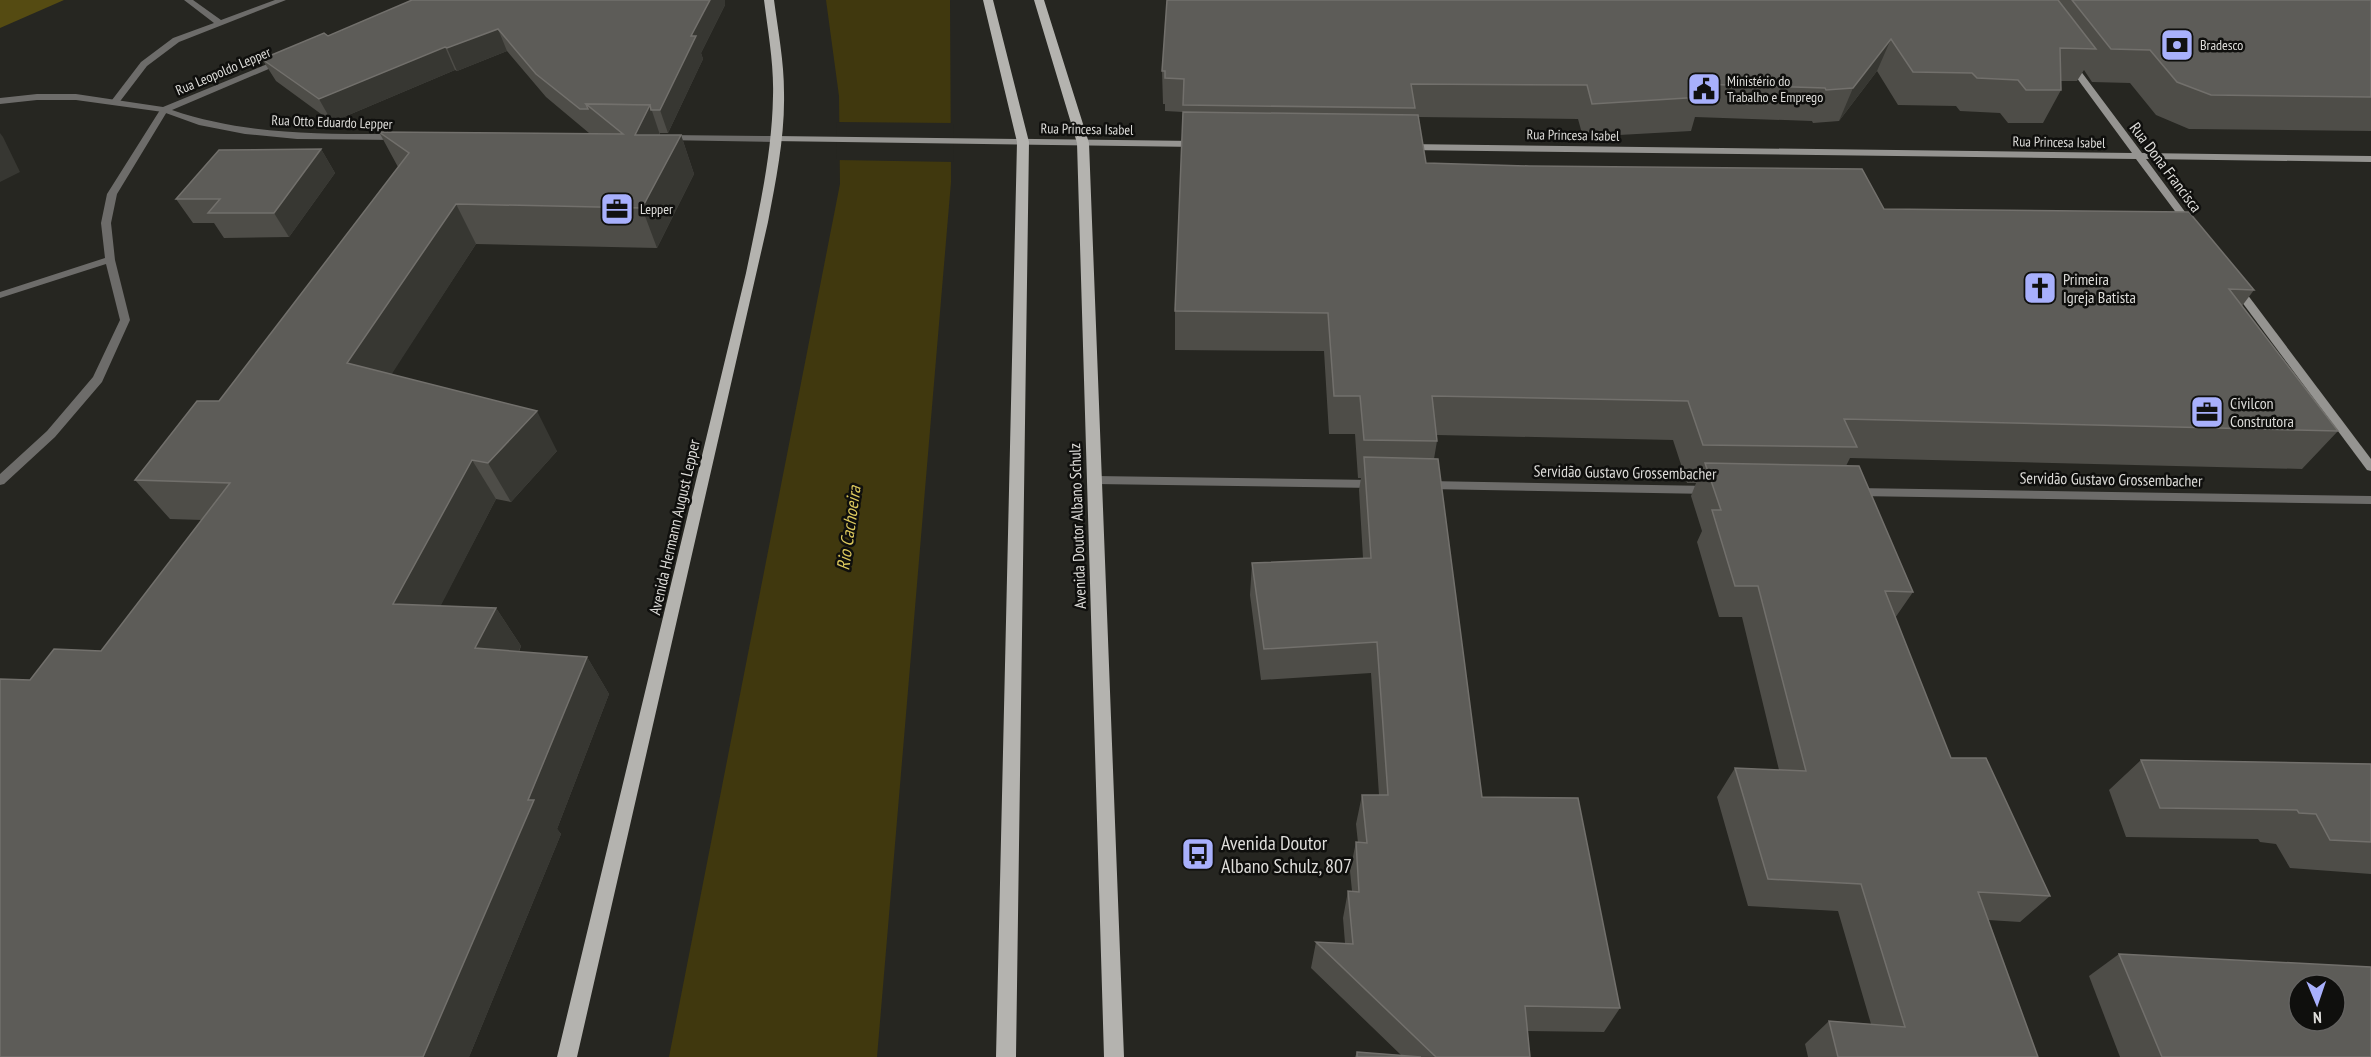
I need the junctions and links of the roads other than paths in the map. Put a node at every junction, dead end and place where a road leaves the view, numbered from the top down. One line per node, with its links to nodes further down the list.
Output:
1 (188, 0): 6 (street)
2 (282, 0): 6 (street)
3 (769, 0): 14 (main road, Avenida Hermann August Lepper)
4 (988, 0): 15 (main road)
5 (1039, 0): 16 (main road, Avenida Doutor Albano Schulz)
6 (219, 23): 10 (street)
7 (294, 55): 11 (street, Rua Leopoldo Lepper)
8 (2064, 55): 19 (main road, Rua Dona Francisca)
9 (0, 101): 10 (street, Rua Otto Eduardo Lepper)
10 (115, 102): 11 (street, Rua Otto Eduardo Lepper)
11 (164, 110): 12 (street, Rua Otto Eduardo Lepper); 22 (street)
12 (404, 137)
13 (652, 138): 14 (street)
14 (775, 139): 15 (main road, Rua Princesa Isabel); 33 (main road, Avenida Hermann August Lepper)
15 (1023, 142): 16 (main road, Rua Princesa Isabel); 34 (main road)
16 (1083, 142): 17 (main road, Rua Princesa Isabel); 26 (main road, Avenida Doutor Albano Schulz)
17 (1209, 144)
18 (1400, 147): 19 (main road, Rua Princesa Isabel)
19 (2138, 156): 20 (main road, Rua Princesa Isabel); 21 (main road, Rua Dona Francisca)
20 (2371, 159)
21 (2195, 232)
22 (110, 260): 24 (street); 27 (street)
23 (2230, 279): 25 (main road)
24 (0, 295)
25 (2371, 467)
26 (1095, 480): 28 (street); 35 (main road, Avenida Doutor Albano Schulz)
27 (0, 481)
28 (1381, 485)
29 (1417, 485): 30 (street, Servidão Gustavo Grossembacher)
30 (1727, 490)
31 (1846, 492): 32 (street, Servidão Gustavo Grossembacher)
32 (2371, 500)
33 (567, 1057)
34 (1006, 1057)
35 (1114, 1057)

